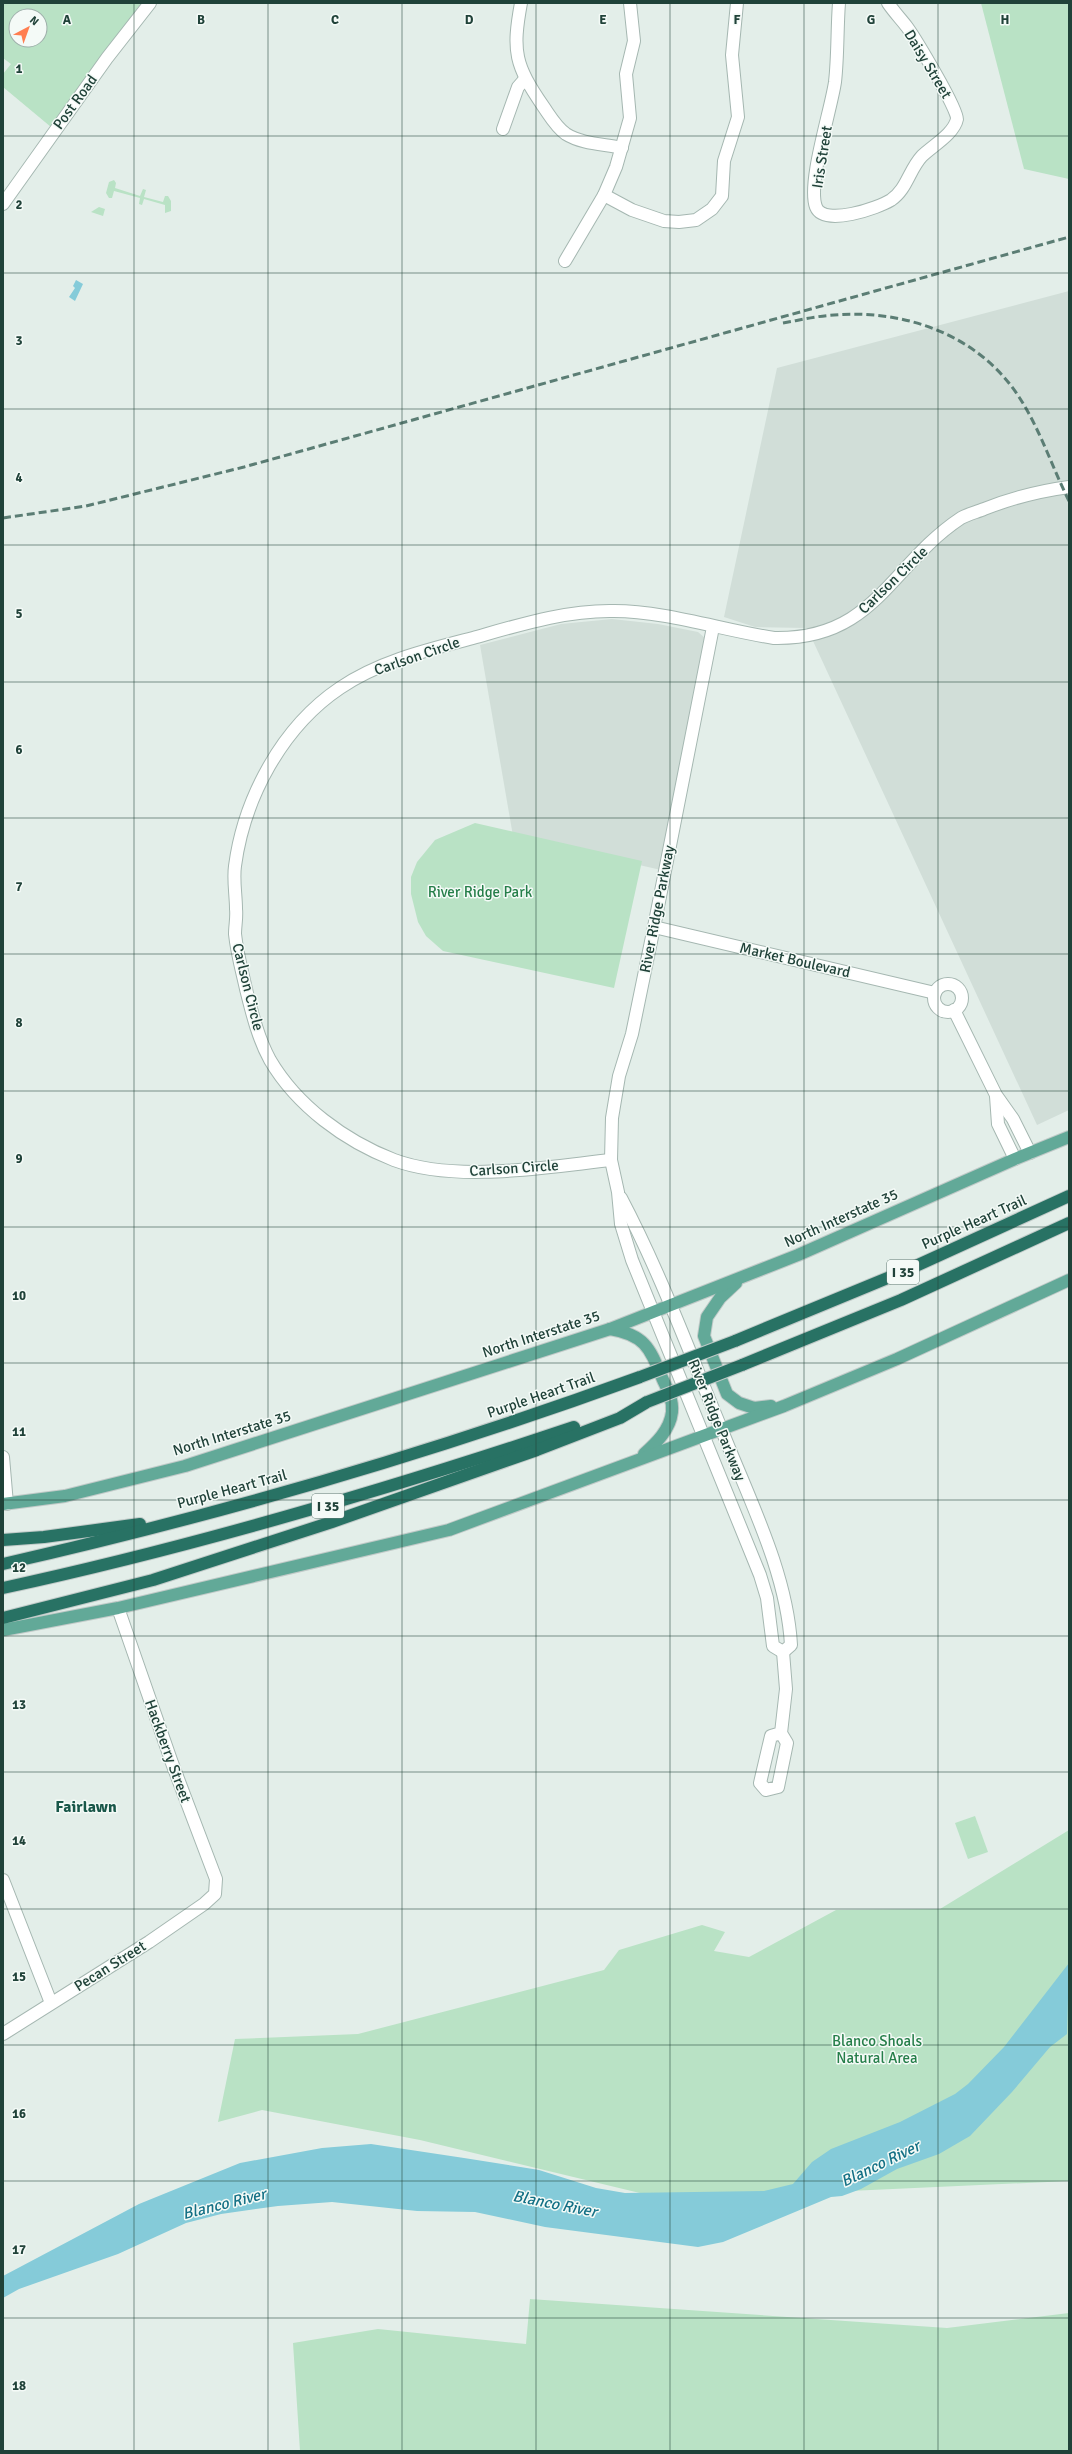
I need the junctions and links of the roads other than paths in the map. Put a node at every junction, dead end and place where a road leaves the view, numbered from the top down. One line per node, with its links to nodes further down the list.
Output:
1 (150, 3): 12 (street, Post Road)
2 (522, 3): 7 (street)
3 (630, 3): 10 (street)
4 (737, 3): 11 (street)
5 (839, 3): 8 (street, Iris Street)
6 (888, 3): 8 (street, Daisy Street)
7 (525, 79): 9 (street); 10 (street)
8 (953, 128)
9 (503, 129)
10 (622, 148): 11 (street)
11 (604, 195): 13 (street)
12 (3, 204)
13 (565, 261)
14 (1069, 487): 15 (street, Carlson Circle)
15 (714, 627): 16 (street, River Ridge Parkway); 23 (street, Carlson Circle)
16 (654, 927): 17 (street, Market Boulevard); 23 (street, River Ridge Parkway)
17 (936, 993): 18 (street); 18 (street)
18 (954, 1010): 19 (street)
19 (996, 1095): 21 (street); 22 (street)
20 (1069, 1137): 21 (main road, North Interstate 35)
21 (1030, 1153): 22 (main road, North Interstate 35)
22 (1015, 1159): 27 (main road, North Interstate 35)
23 (611, 1160): 24 (street, River Ridge Parkway)
24 (618, 1192): 29 (street, River Ridge Parkway); 30 (street, River Ridge Parkway)
25 (1069, 1196): 39 (highway, Purple Heart Trail / I 35, bridge)
26 (1069, 1223): 32 (highway, I 35, bridge)
27 (739, 1279): 29 (main road, North Interstate 35); 33 (main road)
28 (1069, 1280): 33 (main road)
29 (671, 1305): 30 (main road, North Interstate 35); 34 (street, River Ridge Parkway)
30 (654, 1311): 31 (main road, North Interstate 35); 35 (street, River Ridge Parkway)
31 (610, 1329): 37 (main road); 38 (main road, North Interstate 35)
32 (647, 1402): 42 (highway, I 35); 44 (highway)
33 (784, 1406): 34 (main road)
34 (721, 1429): 35 (main road); 46 (street, River Ridge Parkway)
35 (704, 1435): 37 (main road); 46 (street, River Ridge Parkway)
36 (3, 1458): 38 (street)
37 (640, 1458): 43 (main road)
38 (5, 1504)
39 (198, 1515): 40 (highway); 41 (highway, Purple Heart Trail / I 35)
40 (3, 1540)
41 (3, 1564)
42 (3, 1588)
43 (118, 1608): 45 (main road); 49 (street, Hackberry Street)
44 (3, 1618)
45 (3, 1630)
46 (783, 1652): 47 (street, River Ridge Parkway)
47 (781, 1733)
48 (3, 1880): 50 (street)
49 (215, 1894): 50 (street, Pecan Street)
50 (51, 2003): 51 (street, Pecan Street)
51 (3, 2034)

